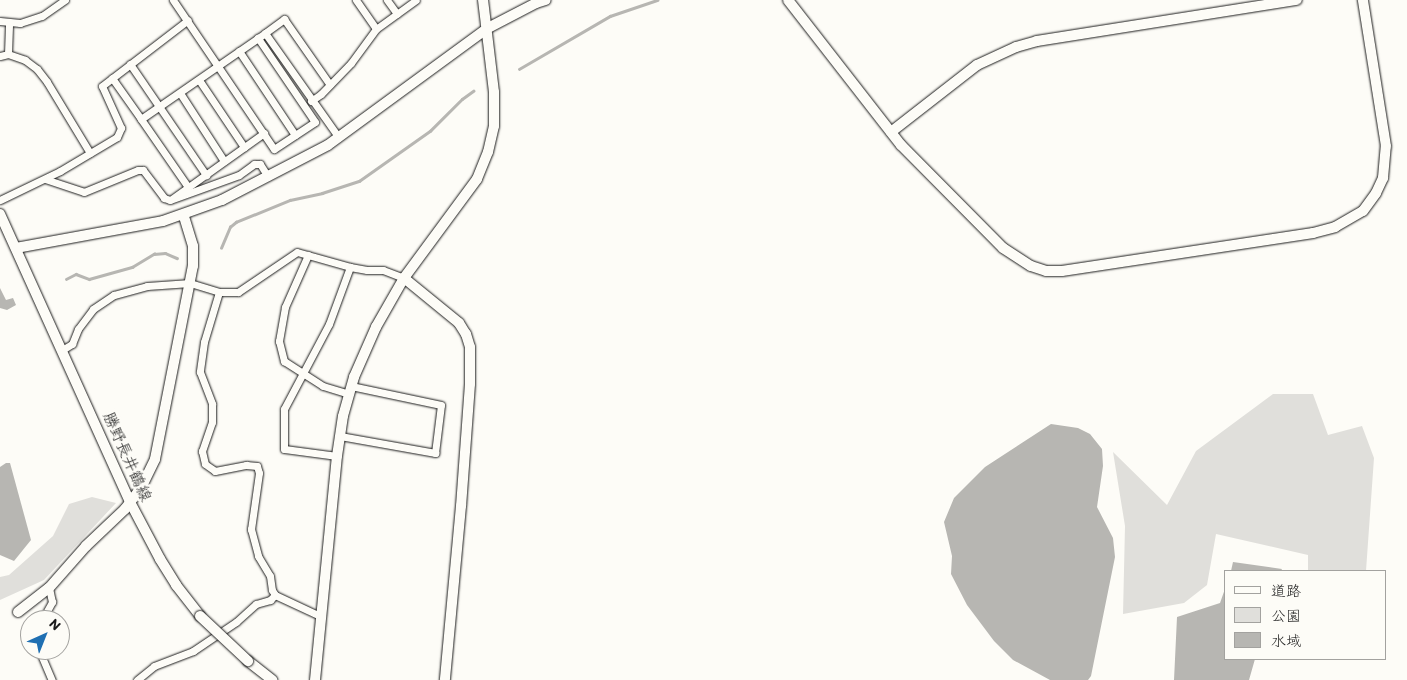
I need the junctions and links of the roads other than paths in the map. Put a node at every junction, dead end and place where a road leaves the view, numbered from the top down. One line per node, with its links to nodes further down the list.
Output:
1 (65, 0): 14 (street)
2 (174, 0): 12 (street)
3 (356, 0): 16 (street)
4 (387, 0): 11 (street)
5 (416, 0): 11 (street)
6 (483, 0): 15 (street)
7 (546, 0): 15 (street)
8 (788, 0): 31 (street)
9 (1297, 0): 31 (street)
10 (1363, 0): 31 (street)
11 (397, 14): 16 (street)
12 (188, 20): 22 (street); 23 (street)
13 (0, 21): 14 (street)
14 (9, 23): 20 (street)
15 (488, 28): 34 (street); 49 (street)
16 (376, 29): 26 (street)
17 (265, 33): 18 (street); 26 (street); 28 (street)
18 (258, 38): 19 (street); 33 (street)
19 (239, 52): 23 (street); 33 (street)
20 (8, 54): 21 (street); 36 (street)
21 (0, 56)
22 (130, 64): 24 (street); 29 (street)
23 (219, 66): 25 (street); 32 (street)
24 (112, 78): 30 (street); 36 (street)
25 (199, 80): 27 (street); 35 (street)
26 (330, 85): 28 (street)
27 (180, 93): 29 (street); 37 (street)
28 (311, 101): 34 (street)
29 (160, 106): 30 (street); 38 (street)
30 (141, 119): 41 (street)
31 (891, 132)
32 (264, 133): 33 (street); 35 (street)
33 (295, 135)
34 (339, 138): 39 (street)
35 (244, 147): 37 (street)
36 (90, 153): 40 (street)
37 (224, 161): 38 (street)
38 (206, 175): 41 (street)
39 (268, 177): 43 (street); 45 (street)
40 (45, 178): 42 (street); 43 (street)
41 (188, 187): 43 (street)
42 (0, 200)
43 (170, 200)
44 (0, 214): 46 (street, 勝野長井鶴線)
45 (184, 216): 46 (street); 50 (street)
46 (16, 248): 52 (street, 勝野長井鶴線)
47 (308, 255): 48 (street); 51 (street); 53 (street)
48 (350, 267): 49 (street); 53 (street)
49 (404, 278): 54 (street); 68 (street)
50 (190, 283): 51 (street); 52 (street); 57 (street)
51 (218, 292): 59 (street)
52 (62, 350): 57 (street, 勝野長井鶴線)
53 (303, 374): 54 (street); 56 (street)
54 (350, 390): 55 (street); 55 (street)
55 (340, 436): 56 (street)
56 (337, 456): 62 (street)
57 (130, 502): 58 (street); 66 (street, 勝野長井鶴線, bridge)
58 (49, 588): 60 (street); 61 (street)
59 (274, 595): 62 (street); 65 (street)
60 (48, 610)
61 (18, 612)
62 (320, 616): 67 (street)
63 (43, 660): 64 (street)
64 (52, 680)
65 (137, 680)
66 (272, 680)
67 (314, 680)
68 (445, 680)

